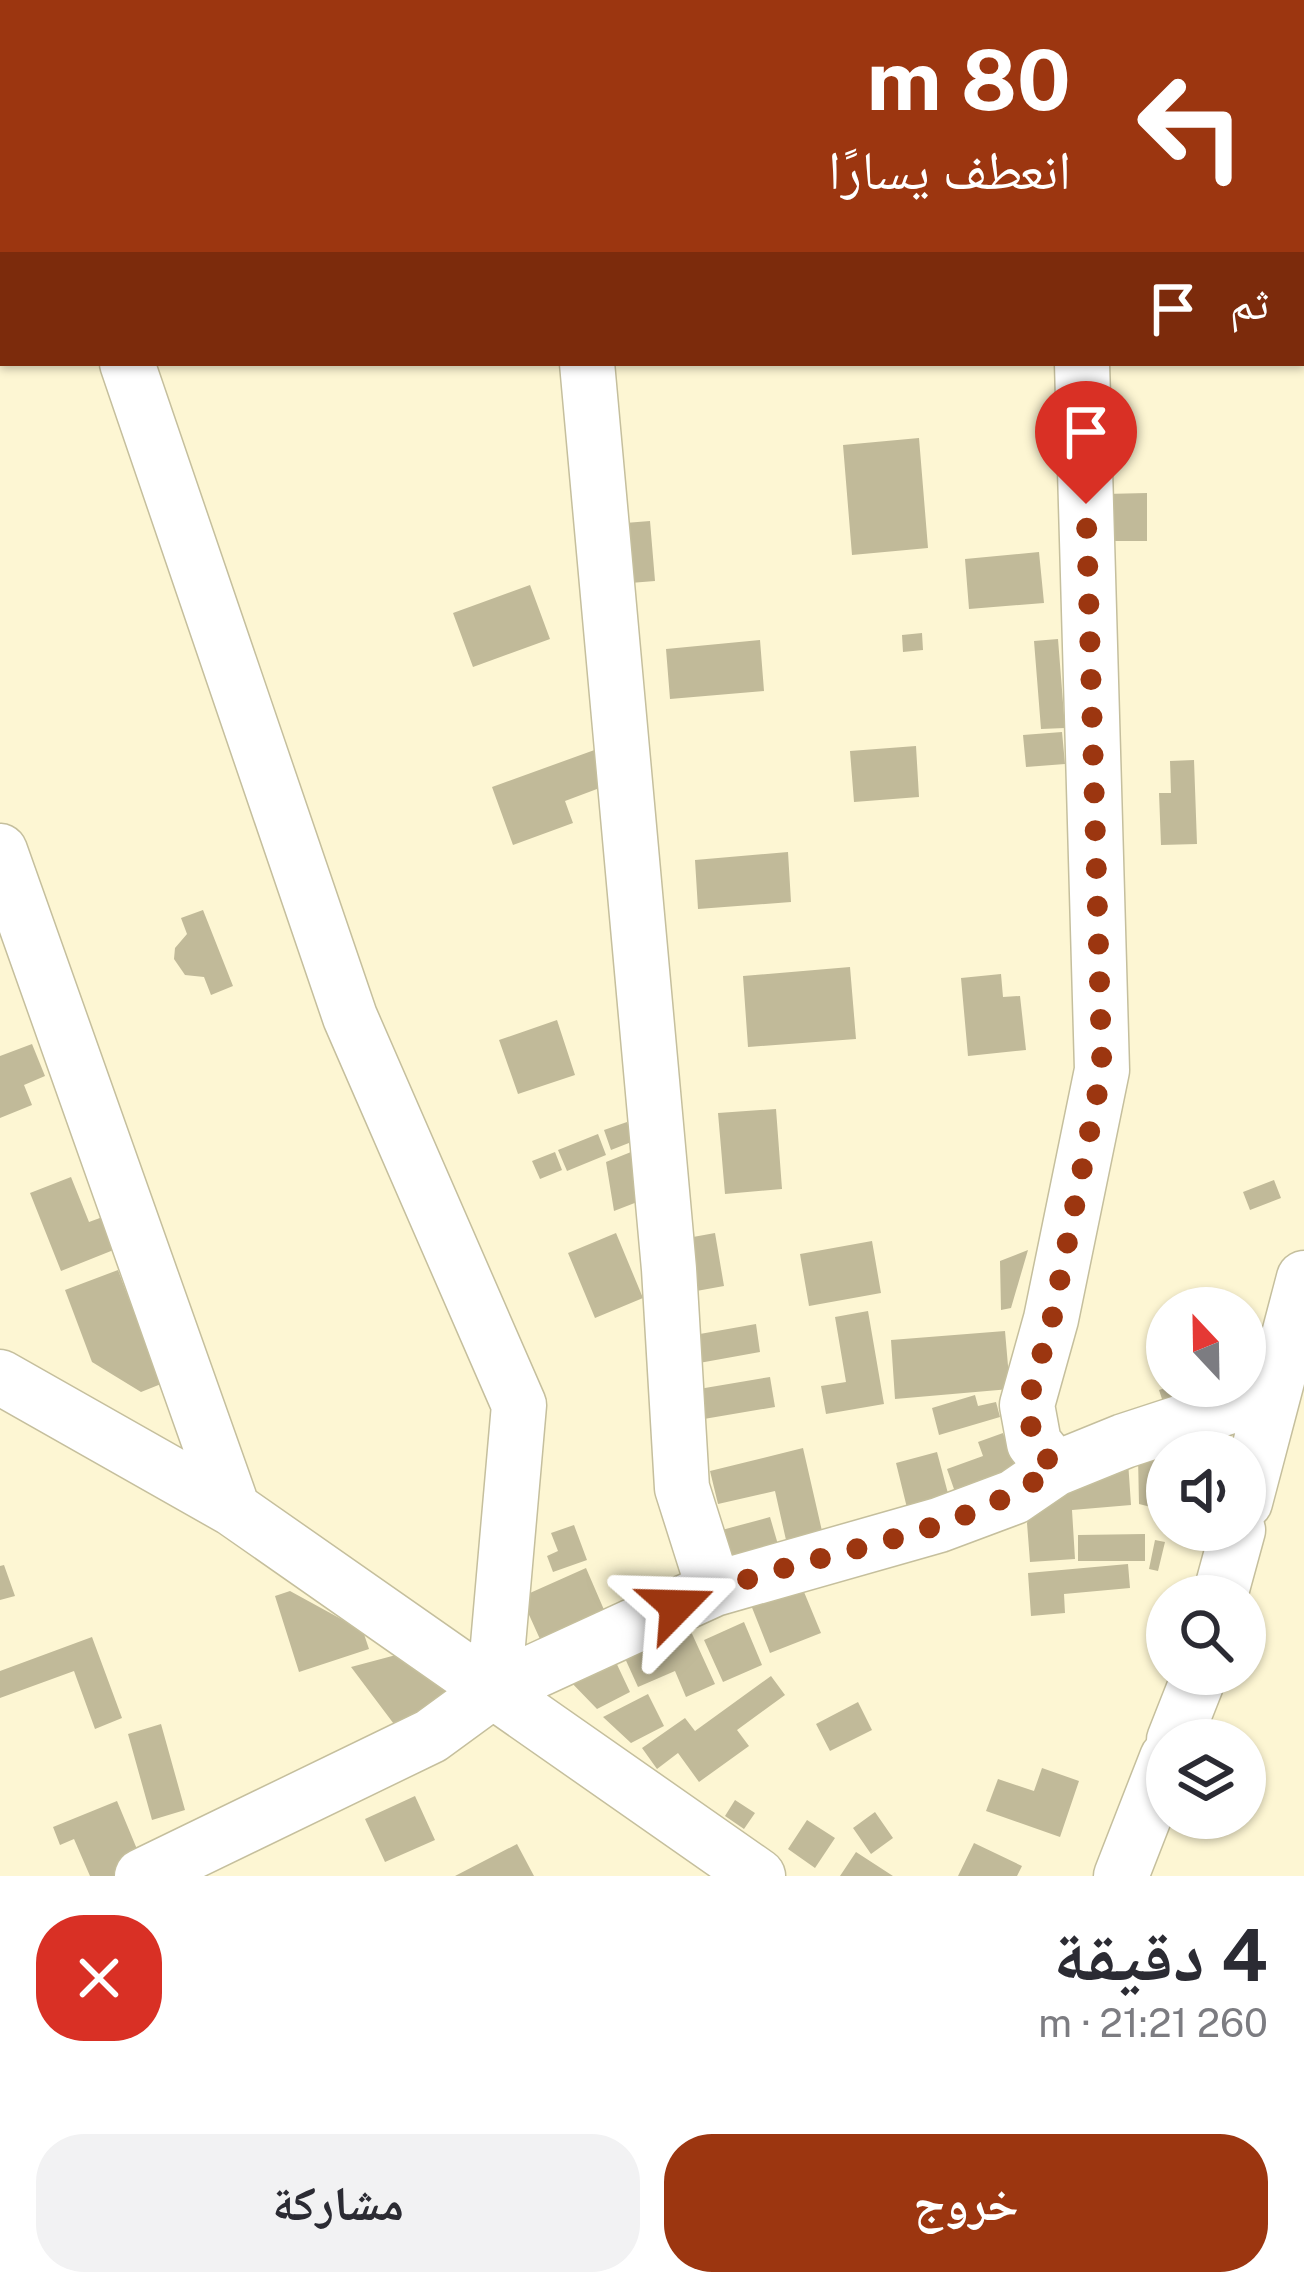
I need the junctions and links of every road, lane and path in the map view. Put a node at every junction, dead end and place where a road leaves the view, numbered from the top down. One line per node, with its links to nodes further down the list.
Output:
1 (128, 366): 12 (street)
2 (587, 366): 11 (street)
3 (1082, 366): 9 (street)
4 (0, 851): 10 (street)
5 (1304, 1278): 7 (street)
6 (0, 1376): 10 (street)
7 (1274, 1391): 8 (street); 9 (street)
8 (1264, 1431)
9 (1055, 1468): 11 (street)
10 (233, 1509): 12 (street)
11 (714, 1589): 12 (street)
12 (494, 1690): 14 (street); 15 (street)
13 (1146, 1812): 16 (street)
14 (142, 1876)
15 (758, 1876)
16 (1121, 1876)

